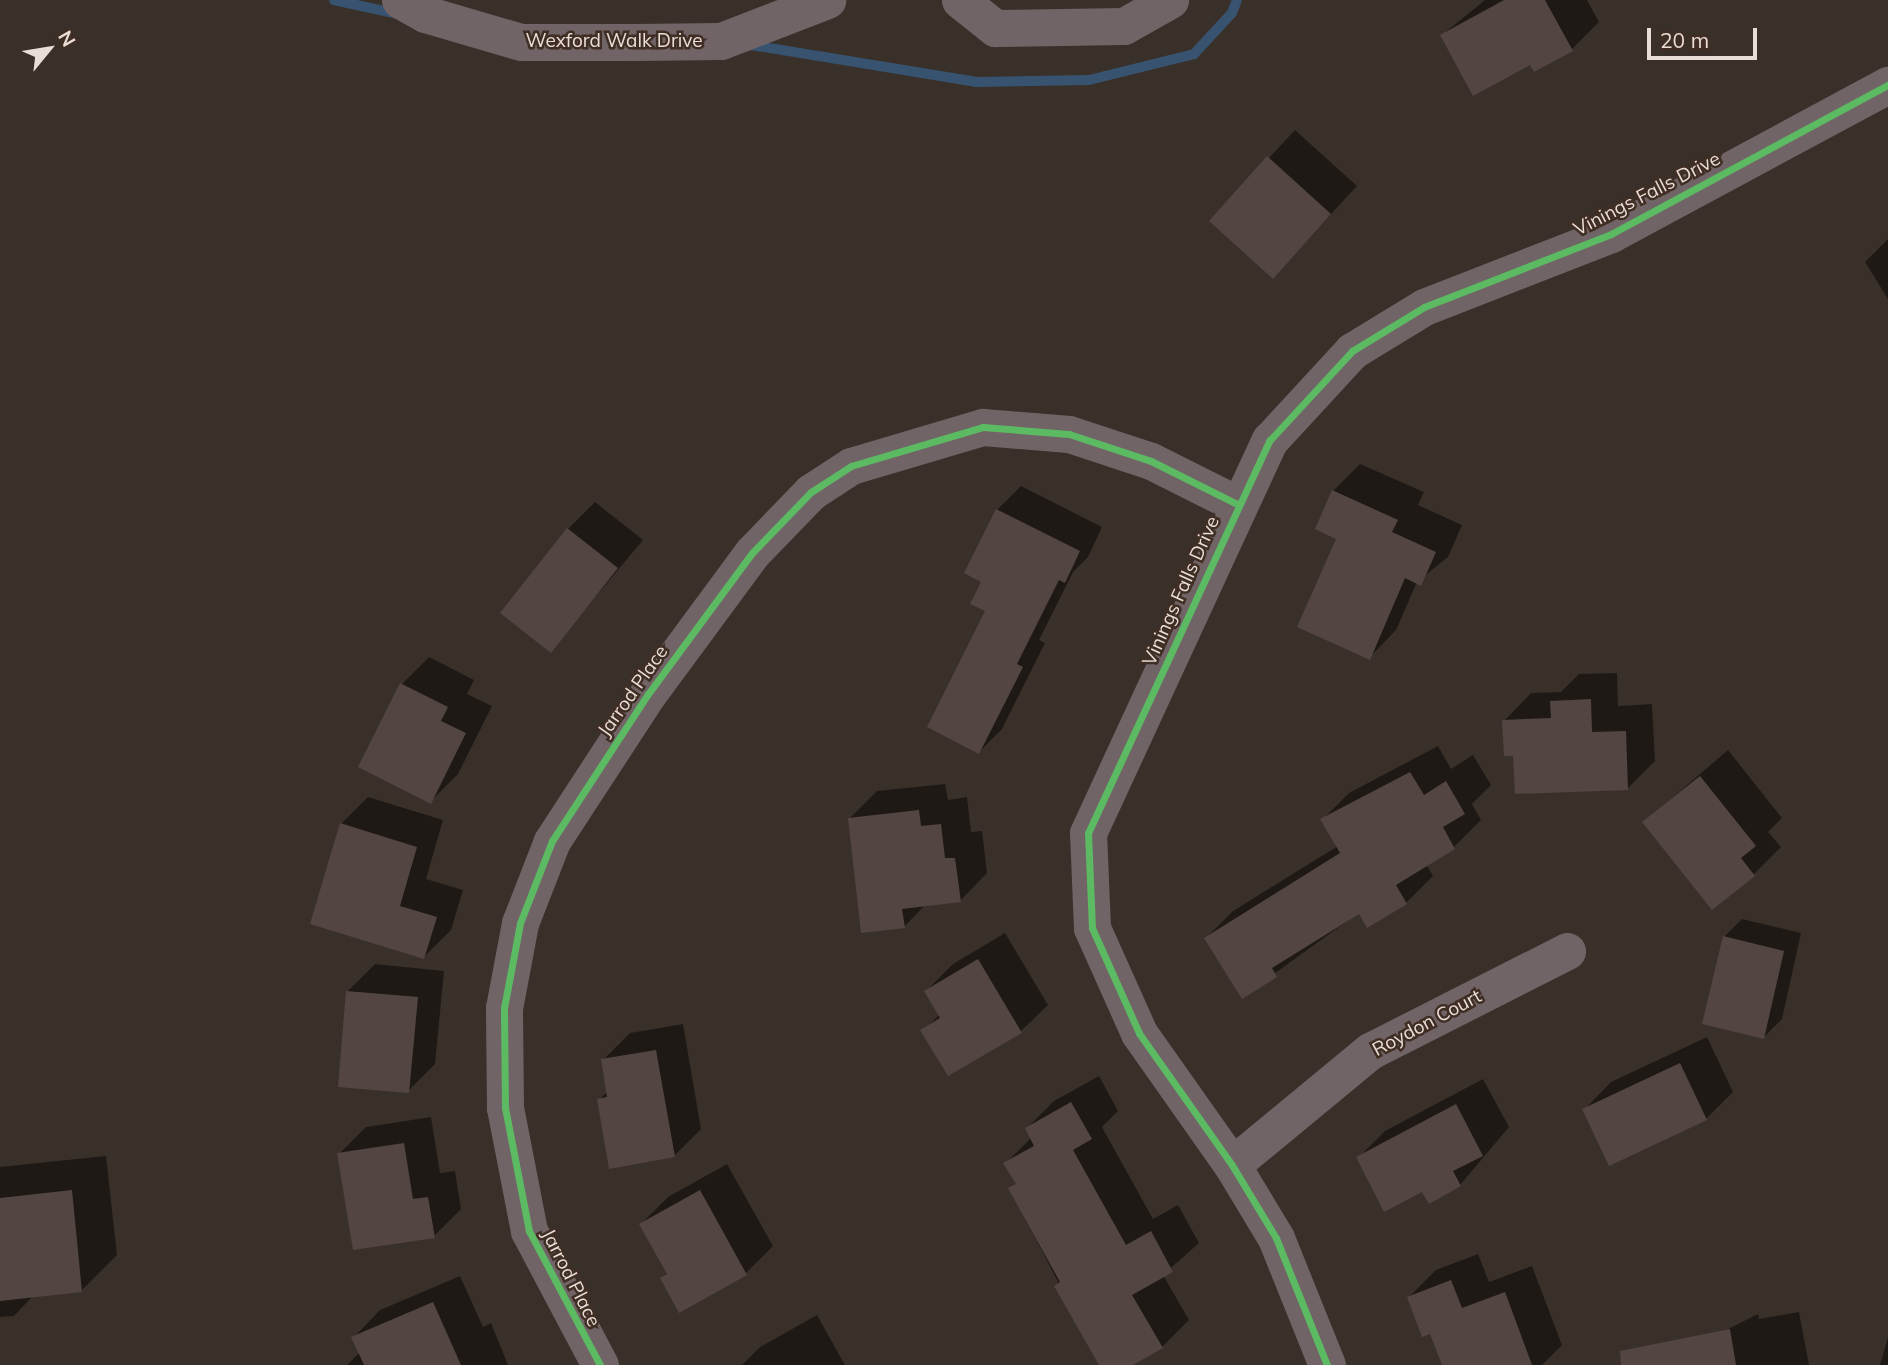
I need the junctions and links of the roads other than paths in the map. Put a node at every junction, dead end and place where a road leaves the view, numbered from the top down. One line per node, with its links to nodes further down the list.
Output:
1 (400, 0): 2 (street, Wexford Walk Drive)
2 (827, 0)
3 (960, 0): 4 (street)
4 (1170, 0)
5 (1888, 85): 6 (street, Vinings Falls Drive)
6 (1237, 504): 8 (street, Vinings Falls Drive); 9 (street, Jarrod Place)
7 (1567, 951): 8 (street, Roydon Court)
8 (1232, 1165): 10 (street, Vinings Falls Drive)
9 (600, 1365)
10 (1327, 1365)

